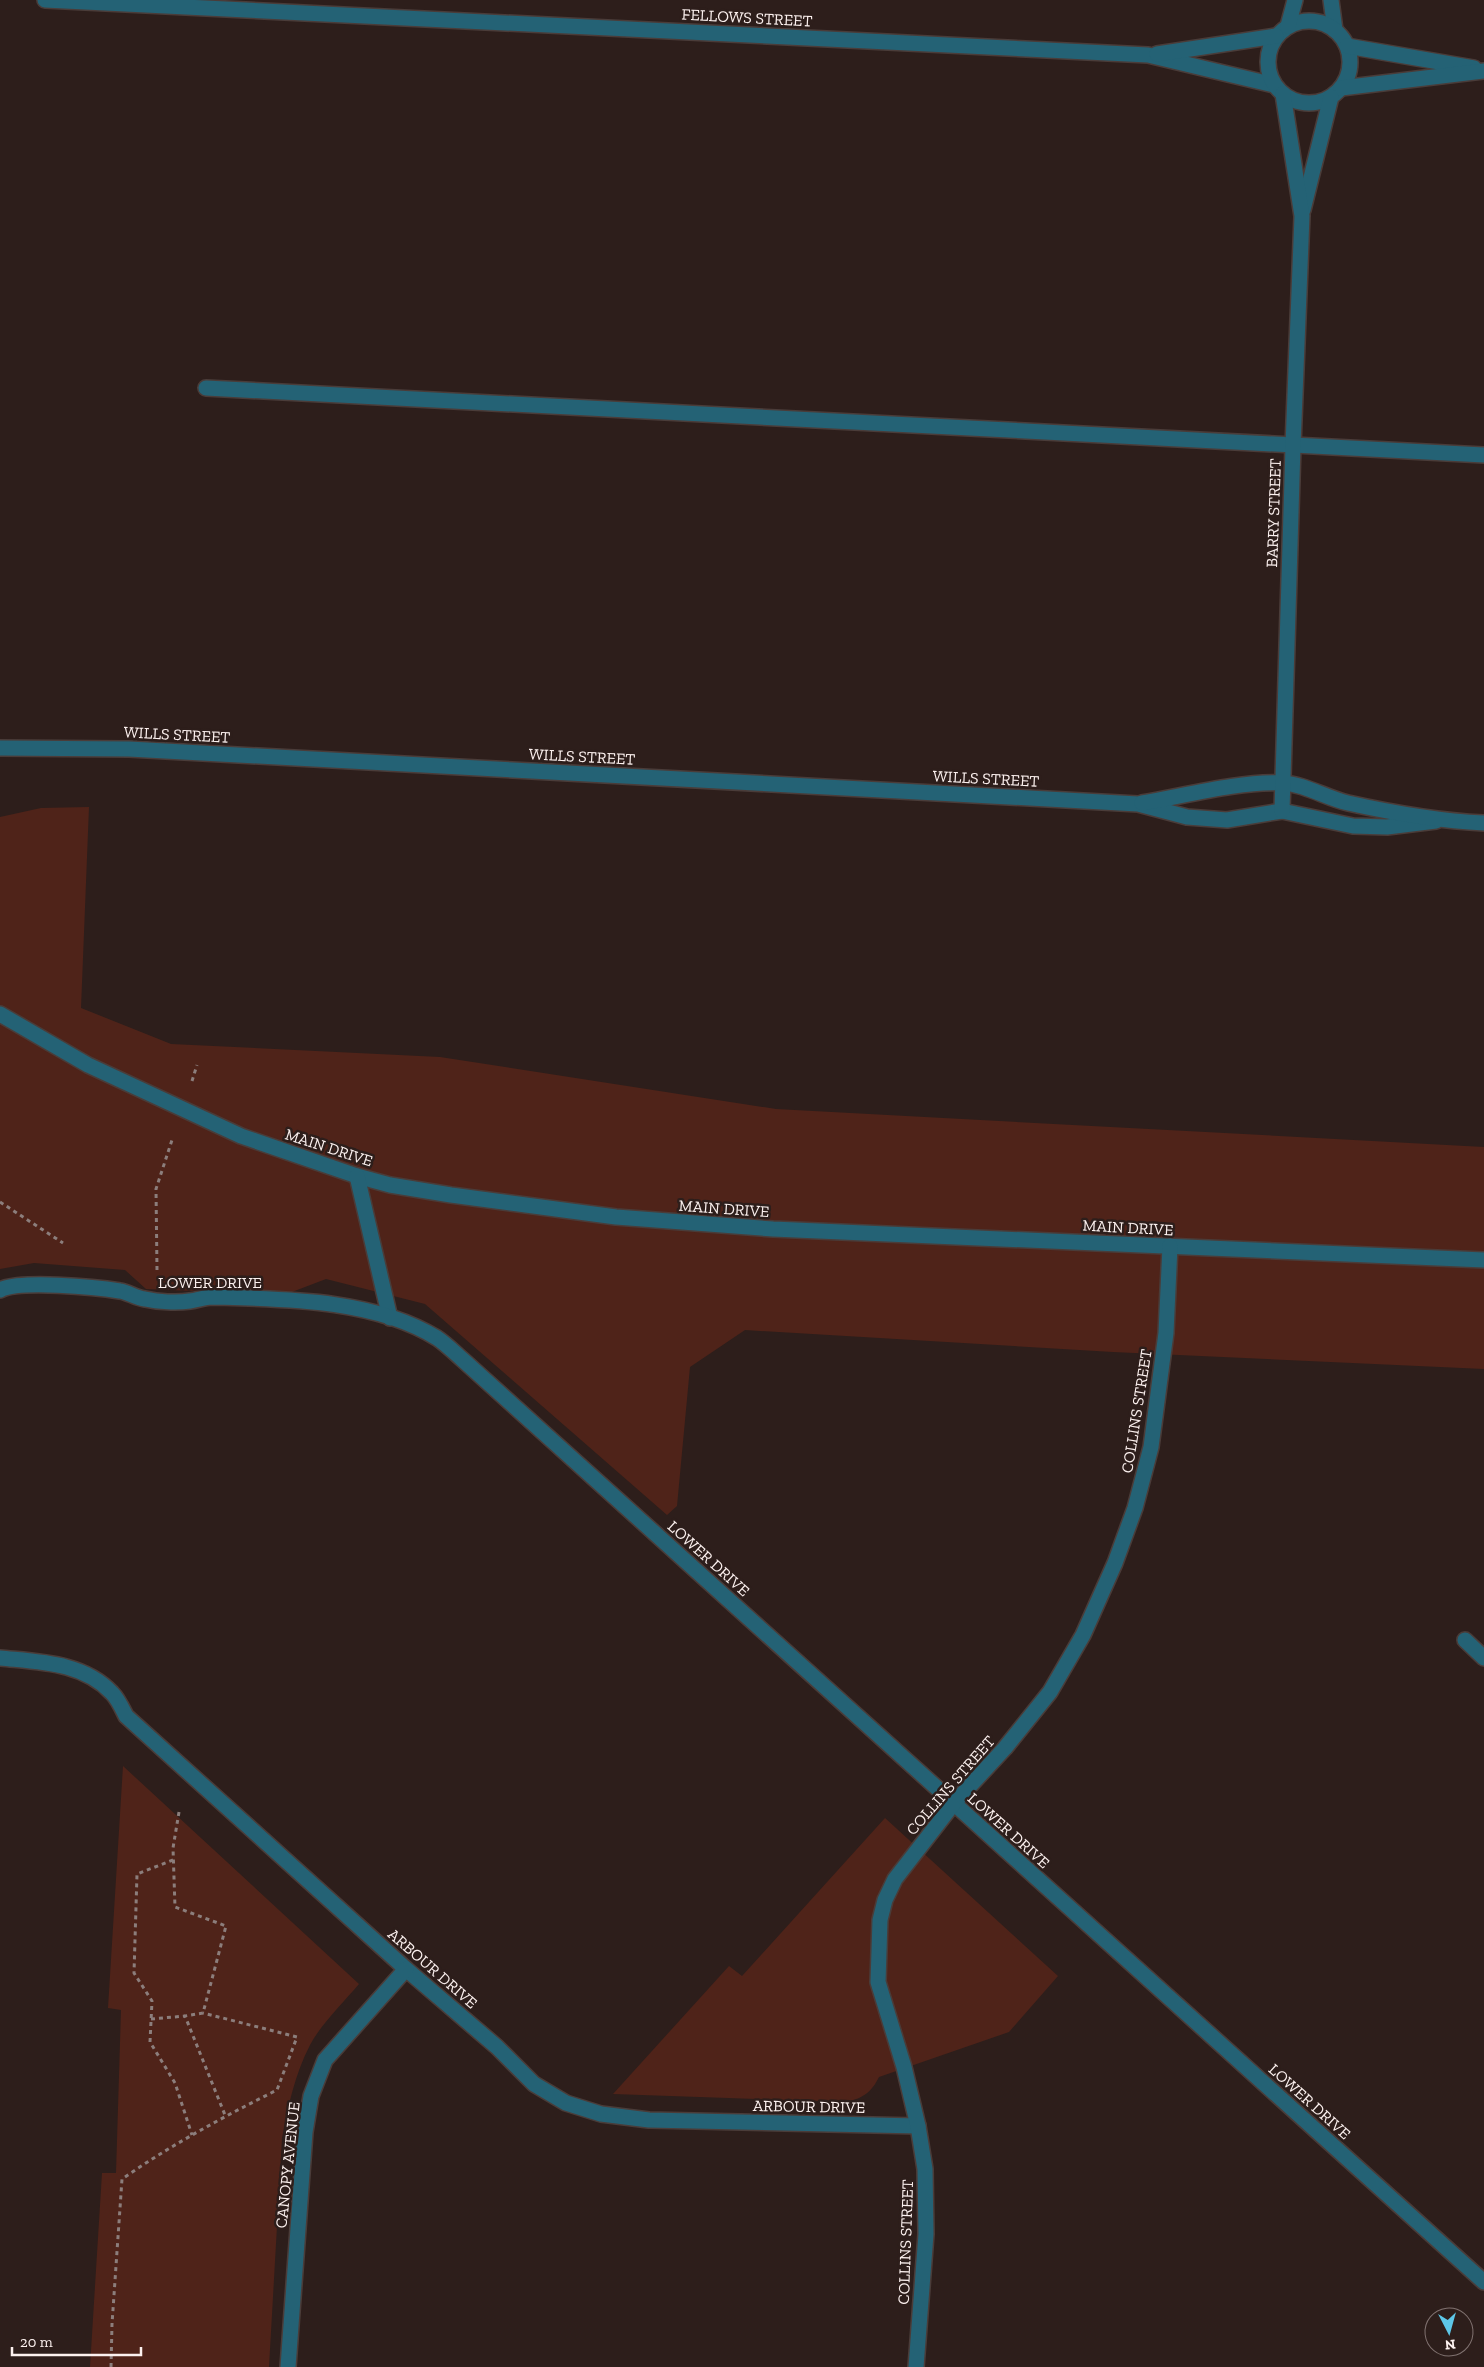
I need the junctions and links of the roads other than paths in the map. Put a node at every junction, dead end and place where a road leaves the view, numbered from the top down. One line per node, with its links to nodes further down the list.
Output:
1 (45, 0): 8 (street, FELLOWS STREET)
2 (1295, 0): 4 (street)
3 (1331, 0): 5 (street)
4 (1288, 26): 5 (street); 6 (street)
5 (1335, 30): 7 (street)
6 (1276, 36): 8 (street, FELLOWS STREET); 10 (street)
7 (1347, 46): 9 (street); 11 (street)
8 (1148, 55): 10 (street, FELLOWS STREET)
9 (1484, 70): 11 (street)
10 (1278, 89): 11 (street); 12 (street, BARRY STREET)
11 (1336, 92): 12 (street, BARRY STREET)
12 (1302, 216): 14 (street, BARRY STREET)
13 (206, 388): 14 (street)
14 (1292, 446): 15 (street); 19 (street, BARRY STREET)
15 (1484, 455)
16 (0, 748): 17 (street, WILLS STREET)
17 (24, 750): 18 (street, WILLS STREET); 20 (street, WILLS STREET)
18 (0, 759)
19 (1282, 783): 20 (street, WILLS STREET); 21 (street, BARRY STREET); 22 (street, WILLS STREET)
20 (1138, 804): 21 (street, WILLS STREET)
21 (1282, 811): 22 (street, WILLS STREET)
22 (1436, 821): 23 (street, WILLS STREET)
23 (1484, 823)
24 (0, 1014): 25 (street, MAIN DRIVE)
25 (356, 1176): 26 (street, MAIN DRIVE); 29 (street)
26 (1170, 1246): 27 (street, MAIN DRIVE); 33 (street, COLLINS STREET)
27 (1484, 1260)
28 (0, 1290): 29 (street, LOWER DRIVE)
29 (390, 1318): 33 (street, LOWER DRIVE)
30 (1465, 1640): 32 (street)
31 (0, 1658): 34 (street, ARBOUR DRIVE)
32 (1484, 1658)
33 (954, 1804): 35 (street, COLLINS STREET); 36 (street, LOWER DRIVE)
34 (406, 1969): 35 (street, ARBOUR DRIVE); 37 (street, CANOPY AVENUE)
35 (918, 2126): 38 (street, COLLINS STREET)
36 (1484, 2282)
37 (288, 2367)
38 (916, 2367)

